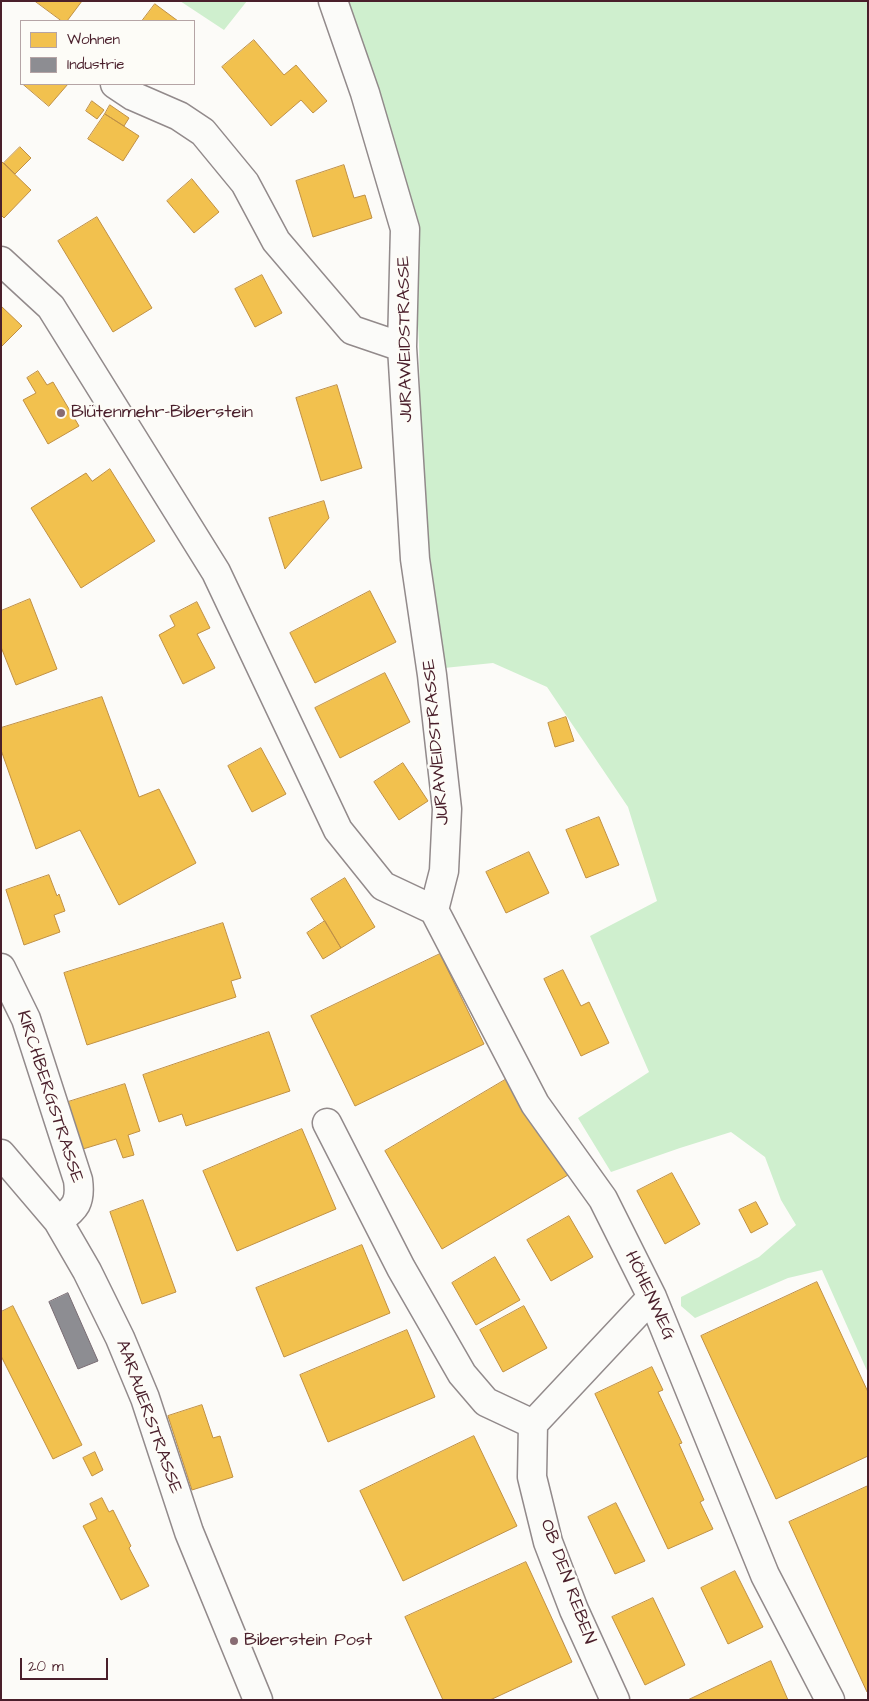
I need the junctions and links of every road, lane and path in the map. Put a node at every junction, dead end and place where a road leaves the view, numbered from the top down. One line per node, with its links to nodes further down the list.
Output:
1 (333, 1): 4 (street, JURAWEIDSTRASSE)
2 (116, 85): 4 (street)
3 (1, 261): 5 (street)
4 (402, 347): 5 (street, JURAWEIDSTRASSE)
5 (434, 910): 10 (street, HÖHENWEG)
6 (2, 967): 9 (street, KIRCHBERGSTRASSE)
7 (327, 1123): 11 (street)
8 (1, 1154): 9 (street, AARAUERSTRASSE)
9 (58, 1221): 12 (street, AARAUERSTRASSE)
10 (652, 1297): 11 (street); 14 (street, HÖHENWEG)
11 (533, 1424): 13 (street, OB DEN REBEN)
12 (258, 1700)
13 (615, 1700)
14 (830, 1700)

